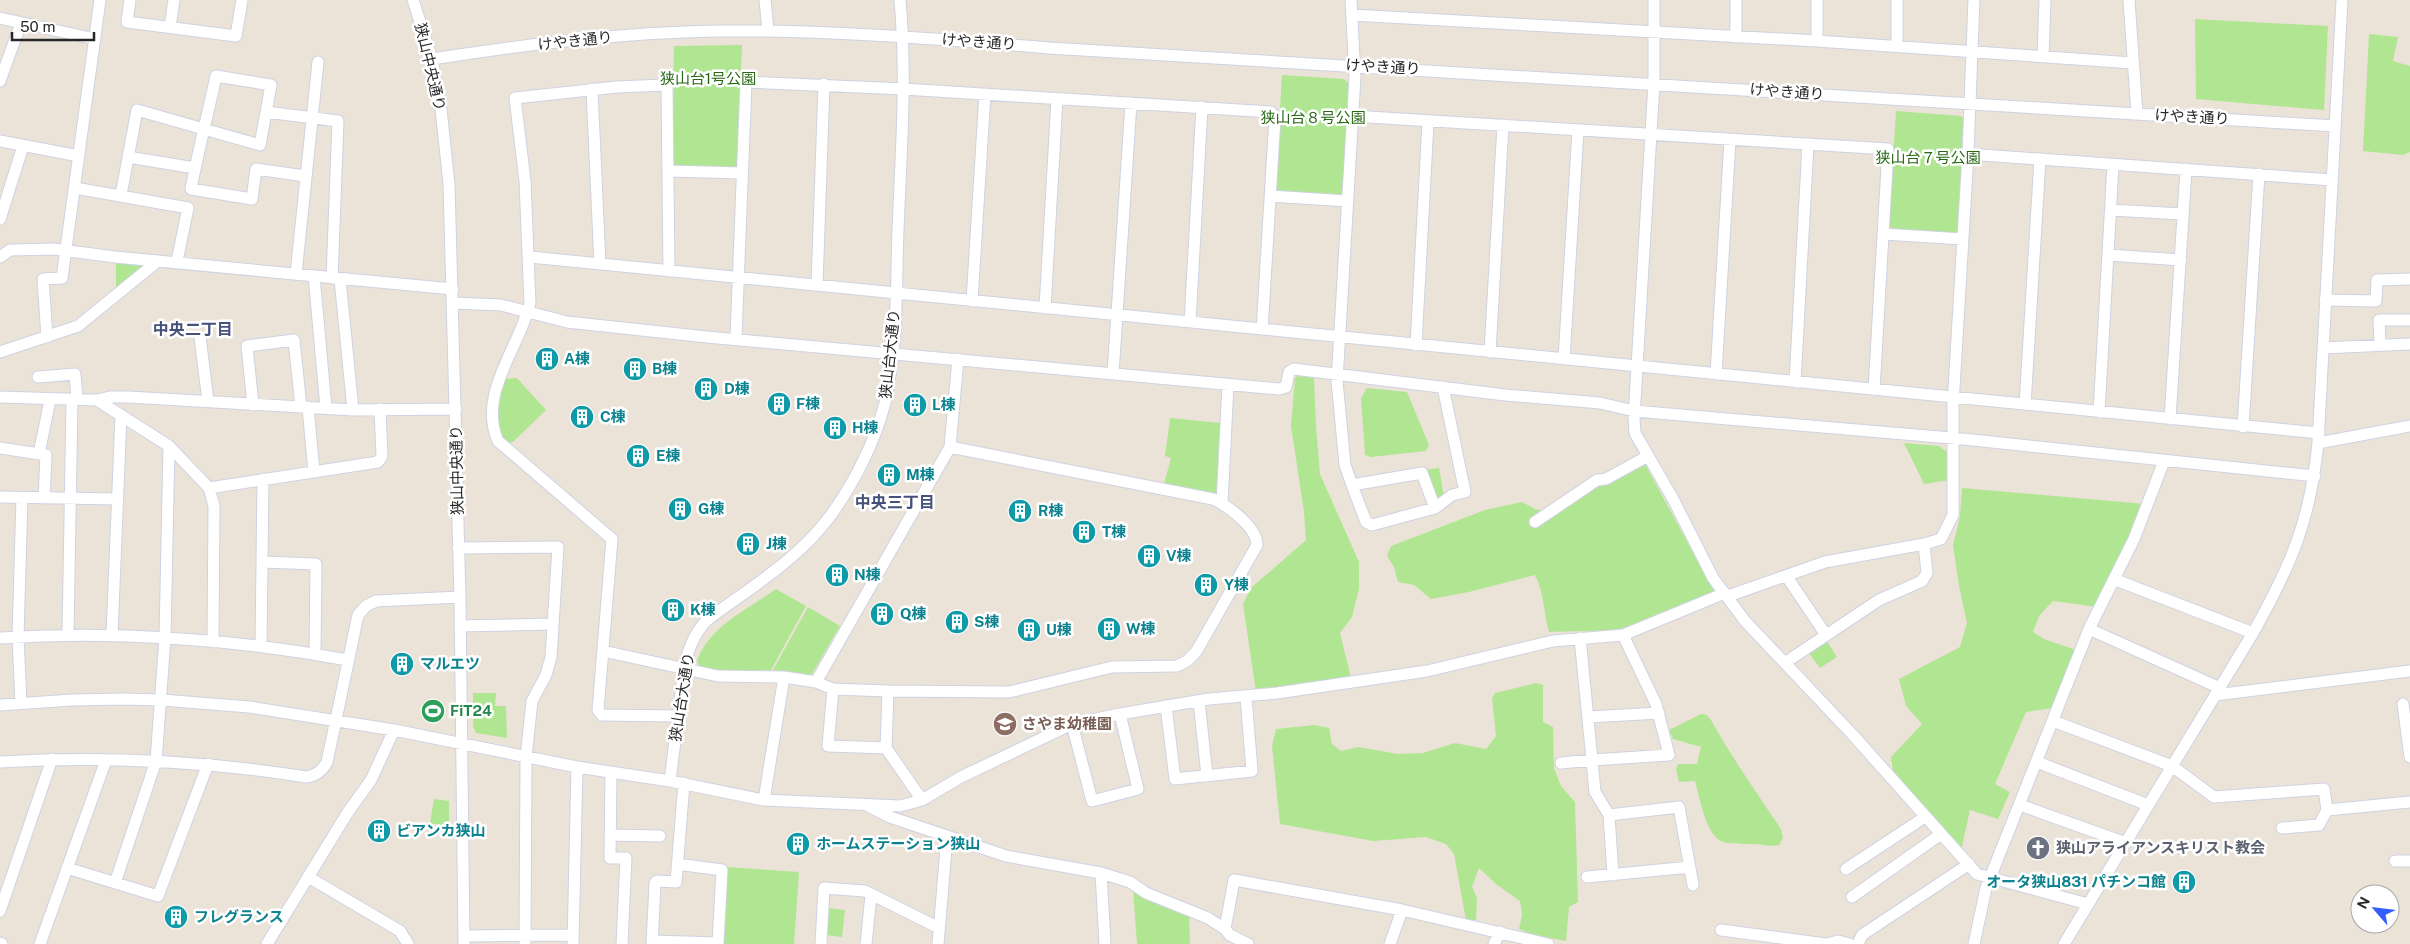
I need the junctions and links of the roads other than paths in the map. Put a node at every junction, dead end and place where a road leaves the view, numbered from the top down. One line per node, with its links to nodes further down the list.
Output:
1 (100, 0): 25 (street)
2 (130, 0): 20 (street)
3 (174, 0): 20 (street)
4 (242, 0): 20 (street)
5 (413, 0): 30 (street, 狭山中央通り)
6 (765, 0): 21 (street)
7 (900, 0): 23 (street, 狭山台大通り)
8 (1351, 0): 17 (street)
9 (1654, 0): 22 (street)
10 (1736, 0): 24 (street)
11 (1817, 0): 26 (street)
12 (1898, 0): 27 (street)
13 (1974, 0): 28 (street)
14 (2045, 0): 29 (street)
15 (2129, 0): 32 (street)
16 (2342, 0): 50 (street)
17 (1352, 15): 22 (street); 33 (street)
18 (0, 18): 19 (street)
19 (21, 23): 25 (street); 34 (street)
20 (170, 27)
21 (768, 31): 23 (street, けやき通り); 30 (street, けやき通り)
22 (1654, 31): 24 (street); 35 (street)
23 (904, 36): 33 (street, けやき通り); 37 (street, 狭山台大通り)
24 (1736, 37): 26 (street)
25 (95, 39): 59 (street)
26 (1817, 41): 27 (street)
27 (1897, 46): 28 (street)
28 (1974, 51): 29 (street); 42 (street)
29 (2043, 56): 32 (street)
30 (432, 58): 96 (street, 狭山中央通り)
31 (318, 62): 47 (street)
32 (2133, 62): 45 (street)
33 (1355, 65): 35 (street, けやき通り); 46 (street)
34 (0, 81)
35 (1654, 83): 42 (street, けやき通り); 53 (street)
36 (824, 84): 37 (street); 66 (street); 95 (street)
37 (904, 88): 39 (street); 97 (street, 狭山台大通り)
38 (592, 89): 65 (street); 84 (street); 88 (street)
39 (986, 94): 40 (street); 99 (street)
40 (1056, 98): 41 (street); 101 (street)
41 (1131, 103): 43 (street); 103 (street)
42 (1970, 103): 45 (street, けやき通り); 58 (street)
43 (1202, 107): 73 (street); 105 (street)
44 (266, 112): 47 (street); 52 (street); 52 (street)
45 (2137, 114): 50 (street, けやき通り)
46 (1352, 116): 48 (street); 74 (street)
47 (312, 118): 68 (street); 92 (street)
48 (1428, 122): 49 (street); 112 (street)
49 (1503, 125): 51 (street); 116 (street)
50 (2336, 126): 69 (street)
51 (1578, 130): 53 (street); 119 (street)
52 (204, 131): 60 (street); 63 (street)
53 (1652, 134): 54 (street); 120 (street)
54 (1730, 140): 56 (street); 122 (street)
55 (0, 141): 57 (street)
56 (1808, 144): 79 (street); 125 (street)
57 (23, 146): 59 (street); 78 (street)
58 (1968, 154): 61 (street); 80 (street)
59 (79, 156): 70 (street)
60 (128, 157): 63 (street); 72 (street)
61 (2040, 159): 62 (street); 136 (street)
62 (2113, 165): 64 (street); 76 (street)
63 (195, 168): 71 (street)
64 (2186, 169): 67 (street); 77 (street)
65 (668, 171): 66 (street); 89 (street)
66 (742, 174): 93 (street)
67 (2259, 174): 69 (street); 146 (street)
68 (305, 176): 71 (street); 90 (street)
69 (2332, 180): 98 (street)
70 (75, 188): 72 (street); 81 (street)
71 (191, 189): 75 (street)
72 (121, 195): 75 (street)
73 (1270, 196): 74 (street); 106 (street)
74 (1347, 201): 109 (street)
75 (188, 208): 87 (street)
76 (2111, 210): 77 (street); 82 (street)
77 (2183, 214): 85 (street)
78 (0, 219)
79 (1883, 234): 80 (street); 128 (street)
80 (1963, 239): 130 (street)
81 (66, 251): 83 (street); 86 (street); 107 (street)
82 (2108, 256): 85 (street); 143 (street)
83 (0, 257)
84 (530, 257): 88 (street); 102 (street)
85 (2181, 260): 145 (street)
86 (158, 261): 87 (street); 107 (street)
87 (177, 261): 90 (street)
88 (600, 264): 89 (street)
89 (669, 271): 93 (street)
90 (296, 274): 91 (street)
91 (314, 276): 92 (street); 138 (street)
92 (336, 278): 96 (street); 141 (street)
93 (739, 278): 95 (street); 110 (street)
94 (2410, 279): 98 (street)
95 (817, 285): 97 (street)
96 (453, 289): 100 (street, 狭山中央通り)
97 (896, 294): 99 (street); 117 (street, 狭山台大通り)
98 (2325, 300): 114 (street)
99 (972, 301): 101 (street)
100 (454, 304): 102 (street); 140 (street, 狭山中央通り)
101 (1044, 308): 103 (street)
102 (528, 312): 110 (street); 190 (street)
103 (1117, 315): 105 (street); 121 (street)
104 (2410, 320): 113 (street)
105 (1190, 322): 106 (street)
106 (1262, 330): 109 (street)
107 (47, 337): 115 (street)
108 (200, 337): 134 (street)
109 (1339, 337): 112 (street); 123 (street)
110 (736, 338): 117 (street)
111 (2409, 344): 113 (street)
112 (1416, 345): 116 (street)
113 (2380, 345): 114 (street)
114 (2323, 348): 148 (street)
115 (0, 352)
116 (1490, 352): 119 (street)
117 (893, 353): 118 (street); 194 (street, 狭山台大通り)
118 (958, 359): 121 (street); 151 (street)
119 (1564, 359): 120 (street)
120 (1638, 366): 122 (street); 142 (street)
121 (1113, 374): 126 (street)
122 (1716, 374): 125 (street)
123 (1337, 375): 126 (street); 127 (street); 159 (street)
124 (38, 377): 132 (street)
125 (1795, 382): 128 (street)
126 (1228, 385): 166 (street)
127 (1443, 386): 142 (street); 167 (street)
128 (1874, 390): 130 (street)
129 (0, 397): 131 (street)
130 (1953, 397): 136 (street); 149 (street)
131 (50, 400): 132 (street); 153 (street)
132 (75, 400): 133 (street); 164 (street)
133 (97, 400): 134 (street); 144 (street)
134 (208, 401): 135 (street)
135 (253, 405): 137 (street); 137 (street)
136 (2025, 405): 143 (street)
137 (304, 407): 138 (street); 156 (street)
138 (326, 408): 141 (street)
139 (380, 409): 140 (street); 141 (street); 156 (street)
140 (456, 409): 170 (street, 狭山中央通り)
141 (353, 410)
142 (1634, 411): 149 (street); 154 (street)
143 (2099, 412): 145 (street)
144 (120, 415): 150 (street); 165 (street)
145 (2170, 419): 146 (street)
146 (2243, 426): 148 (street)
147 (2410, 426): 148 (street)
148 (2318, 438): 157 (street)
149 (1952, 439): 155 (street); 169 (street)
150 (169, 446): 160 (street); 186 (street)
151 (950, 446): 166 (street); 197 (street)
152 (0, 448): 153 (street)
153 (39, 454): 163 (street)
154 (1648, 456): 168 (street); 174 (street)
155 (2164, 461): 157 (street); 173 (street)
156 (314, 472): 158 (street)
157 (2315, 476): 179 (street)
158 (263, 478): 160 (street); 171 (street)
159 (1352, 485): 167 (street); 167 (street)
160 (209, 488): 188 (street)
161 (0, 497): 162 (street)
162 (22, 498): 163 (street); 184 (street)
163 (44, 498): 164 (street)
164 (71, 498): 165 (street); 180 (street)
165 (118, 499): 181 (street)
166 (1222, 503): 199 (street)
167 (1435, 508)
168 (1535, 522)
169 (1924, 544): 172 (street); 183 (street)
170 (458, 548): 175 (street, 狭山中央通り); 176 (street)
171 (262, 562): 189 (street); 191 (street)
172 (1787, 577): 174 (street); 183 (street)
173 (2116, 580): 178 (street); 179 (street)
174 (1727, 595): 182 (street); 193 (street)
175 (460, 597): 177 (street, 狭山中央通り); 192 (street)
176 (553, 624): 177 (street); 219 (street)
177 (460, 626): 217 (street, 狭山中央通り)
178 (2089, 629): 200 (street); 214 (street)
179 (2253, 633): 200 (street)
180 (68, 635): 181 (street); 184 (street)
181 (112, 635): 186 (street)
182 (1623, 635): 187 (street); 208 (street)
183 (1826, 635): 193 (street)
184 (18, 637): 185 (street); 204 (street)
185 (0, 638)
186 (165, 638): 188 (street); 202 (street)
187 (1580, 638): 201 (street); 211 (street)
188 (213, 642): 189 (street)
189 (261, 646): 191 (street)
190 (603, 651): 194 (street); 210 (street)
191 (315, 654): 192 (street)
192 (348, 660): 212 (street)
193 (1786, 662): 243 (street)
194 (684, 668): 196 (street); 210 (street, 狭山台大通り)
195 (2410, 671): 200 (street)
196 (784, 677): 197 (street); 235 (street)
197 (816, 682): 198 (street)
198 (833, 689): 199 (street); 218 (street)
199 (888, 691): 218 (street)
200 (2218, 691): 229 (street)
201 (1246, 696): 203 (street); 232 (street)
202 (162, 700): 204 (street); 212 (street); 224 (street)
203 (1198, 701): 207 (street); 232 (street)
204 (21, 703): 206 (street)
205 (2403, 704): 213 (street)
206 (0, 705)
207 (1166, 706): 209 (street); 232 (street)
208 (1660, 713): 211 (street); 223 (street)
209 (1120, 714): 215 (street); 215 (street)
210 (678, 716): 233 (street, 狭山台大通り)
211 (1590, 717): 223 (street)
212 (336, 719): 216 (street); 228 (street)
213 (2408, 720): 220 (street)
214 (2053, 721): 226 (street); 229 (street)
215 (1072, 724): 236 (street)
216 (394, 730): 217 (street); 261 (street)
217 (461, 744): 219 (street); 273 (street, 狭山中央通り)
218 (886, 748): 236 (street)
219 (526, 756): 230 (street); 274 (street)
220 (2410, 757)
221 (52, 759): 222 (street); 225 (street); 268 (street)
222 (106, 760): 224 (street); 255 (street)
223 (1592, 760): 227 (street); 242 (street)
224 (156, 761): 228 (street); 262 (street)
225 (0, 762)
226 (2037, 762): 239 (street); 240 (street)
227 (1561, 763)
228 (208, 764): 262 (street)
229 (2172, 766): 239 (street); 241 (street)
230 (577, 767): 231 (street); 275 (street)
231 (611, 772): 233 (street); 246 (street)
232 (1207, 776)
233 (670, 781): 234 (street)
234 (684, 783): 235 (street); 252 (street)
235 (764, 800): 238 (street)
236 (922, 800): 238 (street)
237 (2410, 802): 241 (street)
238 (867, 804): 248 (street)
239 (2148, 804): 249 (street)
240 (2020, 805): 249 (street); 260 (street)
241 (2327, 810): 244 (street)
242 (1609, 816): 254 (street); 258 (street)
243 (1926, 817): 245 (street); 256 (street)
244 (2282, 828)
245 (1941, 834): 253 (street); 265 (street)
246 (610, 835): 247 (street); 280 (street)
247 (660, 836)
248 (947, 837): 257 (street); 269 (street)
249 (2126, 843): 266 (street)
250 (2395, 861): 251 (street)
251 (2410, 861)
252 (677, 864): 276 (street); 276 (street)
253 (1969, 864): 260 (street); 291 (street)
254 (1690, 867): 258 (street); 263 (street)
255 (66, 868): 262 (street); 277 (street)
256 (1846, 869)
257 (1101, 873): 272 (street); 284 (street)
258 (1613, 875): 259 (street)
259 (1587, 877)
260 (1991, 877): 266 (street); 293 (street)
261 (310, 878): 278 (street); 279 (street)
262 (115, 883)
263 (1693, 885)
264 (871, 895): 269 (street); 281 (street); 282 (street)
265 (1852, 897)
266 (2088, 904): 294 (street)
267 (1402, 910): 271 (street); 272 (street); 286 (street)
268 (0, 911)
269 (939, 928): 283 (street)
270 (1721, 930): 289 (street)
271 (1500, 932): 287 (street); 288 (street)
272 (1227, 936): 285 (street)
273 (464, 940): 274 (street)
274 (525, 940): 275 (street)
275 (573, 940)
276 (652, 942)
277 (40, 944)
278 (268, 944)
279 (408, 944)
280 (622, 944)
281 (821, 944)
282 (866, 944)
283 (938, 944)
284 (1105, 944)
285 (1248, 944)
286 (1390, 944)
287 (1494, 944)
288 (1548, 944)
289 (1826, 944): 290 (street)
290 (1850, 944)
291 (1858, 944)
292 (1962, 944): 293 (street)
293 (1974, 944)
294 (2064, 944)

